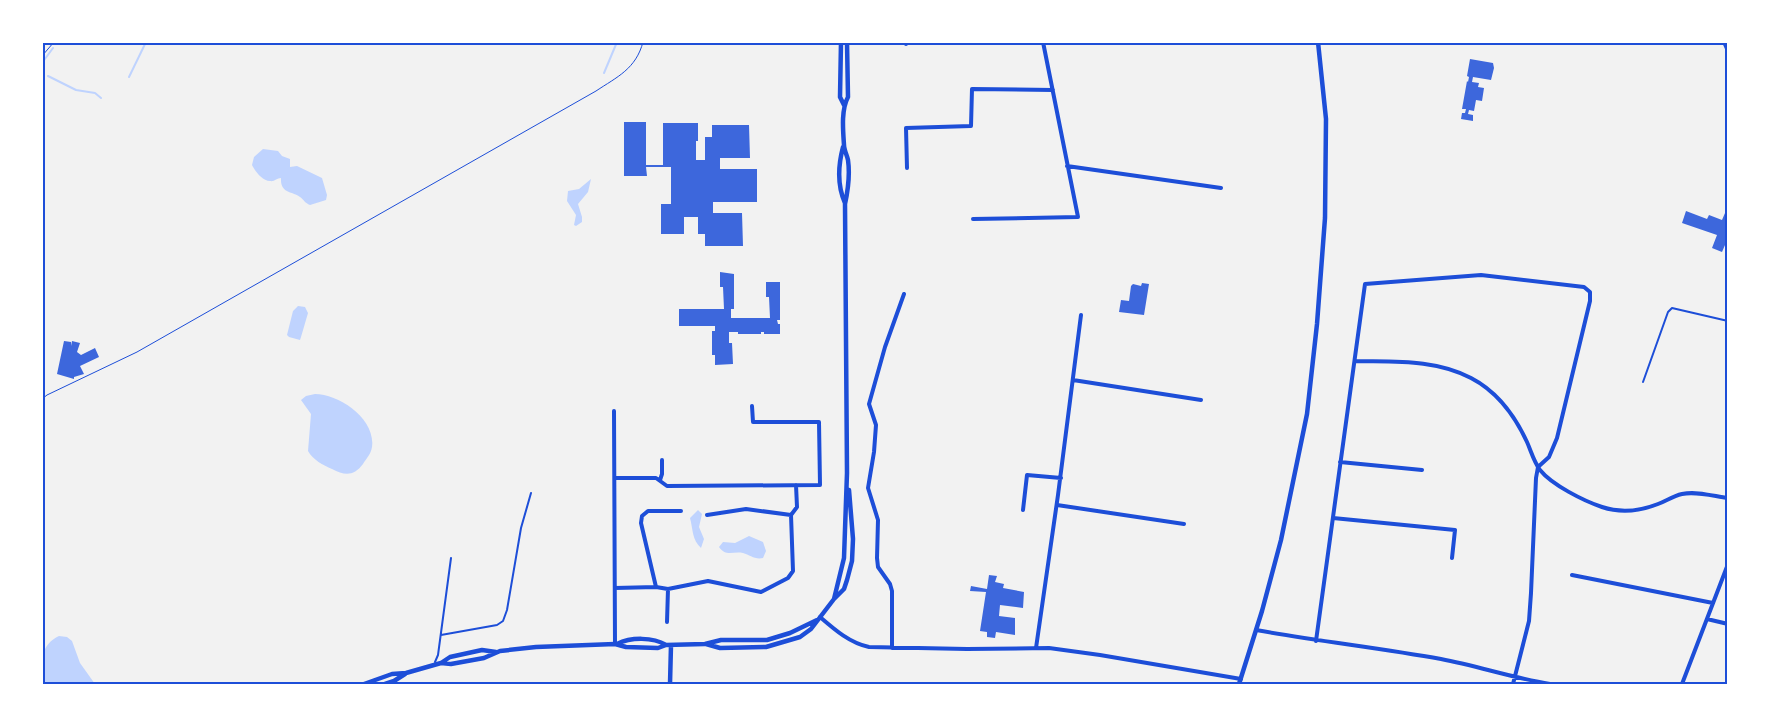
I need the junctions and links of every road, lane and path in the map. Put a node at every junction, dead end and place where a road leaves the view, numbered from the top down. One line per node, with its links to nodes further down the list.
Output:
1 (54, 42): 9 (path)
2 (643, 42): 24 (path)
3 (841, 42): 11 (street)
4 (847, 42): 11 (street)
5 (1043, 42): 10 (street)
6 (1318, 42): 60 (street)
7 (1724, 42): 8 (street)
8 (1728, 51)
9 (42, 56)
10 (1053, 90): 13 (street); 14 (street)
11 (844, 105): 12 (street)
12 (844, 146): 16 (street); 16 (street)
13 (1068, 166): 15 (street); 17 (street)
14 (907, 168)
15 (1222, 188)
16 (846, 204): 32 (street)
17 (972, 219)
18 (904, 294): 66 (street)
19 (1081, 315): 22 (street)
20 (1728, 321): 23 (lane)
21 (1355, 361): 29 (street); 30 (street); 30 (street)
22 (1073, 380): 25 (street); 34 (street)
23 (1643, 382)
24 (42, 399)
25 (1200, 400)
26 (752, 406): 36 (street)
27 (614, 410): 33 (street)
28 (662, 460): 35 (street)
29 (1340, 462): 31 (street); 44 (street)
30 (1538, 467): 38 (street); 70 (street)
31 (1422, 470)
32 (847, 473): 54 (street); 54 (street)
33 (615, 478): 35 (street); 52 (street)
34 (1061, 478): 39 (street); 40 (street)
35 (660, 480): 36 (street)
36 (796, 485): 43 (street)
37 (531, 492): 61 (lane)
38 (1728, 498)
39 (1057, 504): 45 (street); 67 (street)
40 (1023, 510)
41 (681, 511): 51 (street)
42 (708, 515): 43 (street)
43 (792, 515): 53 (street)
44 (1333, 518): 47 (street); 62 (street)
45 (1184, 524)
46 (451, 558): 61 (lane)
47 (1452, 558)
48 (1728, 564): 50 (street)
49 (1572, 575): 55 (street)
50 (1725, 577): 55 (street)
51 (656, 587): 52 (street); 53 (street)
52 (615, 588): 63 (street)
53 (668, 589): 58 (street)
54 (834, 599): 57 (street)
55 (1713, 603): 56 (street)
56 (1707, 618): 59 (street); 78 (street)
57 (818, 619): 64 (street); 64 (street); 66 (street)
58 (667, 622)
59 (1728, 624)
60 (1256, 630): 62 (street); 71 (street)
61 (441, 635): 68 (lane)
62 (1316, 641): 70 (street)
63 (616, 644): 65 (street); 68 (street)
64 (705, 644): 65 (street)
65 (669, 645): 74 (street)
66 (892, 648): 67 (street)
67 (1036, 648): 71 (street)
68 (435, 665): 69 (street)
69 (406, 673): 72 (street); 73 (street)
70 (1515, 678): 76 (street); 77 (street)
71 (1241, 679): 75 (street)
72 (364, 684)
73 (385, 684)
74 (670, 684)
75 (1239, 684)
76 (1513, 684)
77 (1550, 684)
78 (1682, 684)

